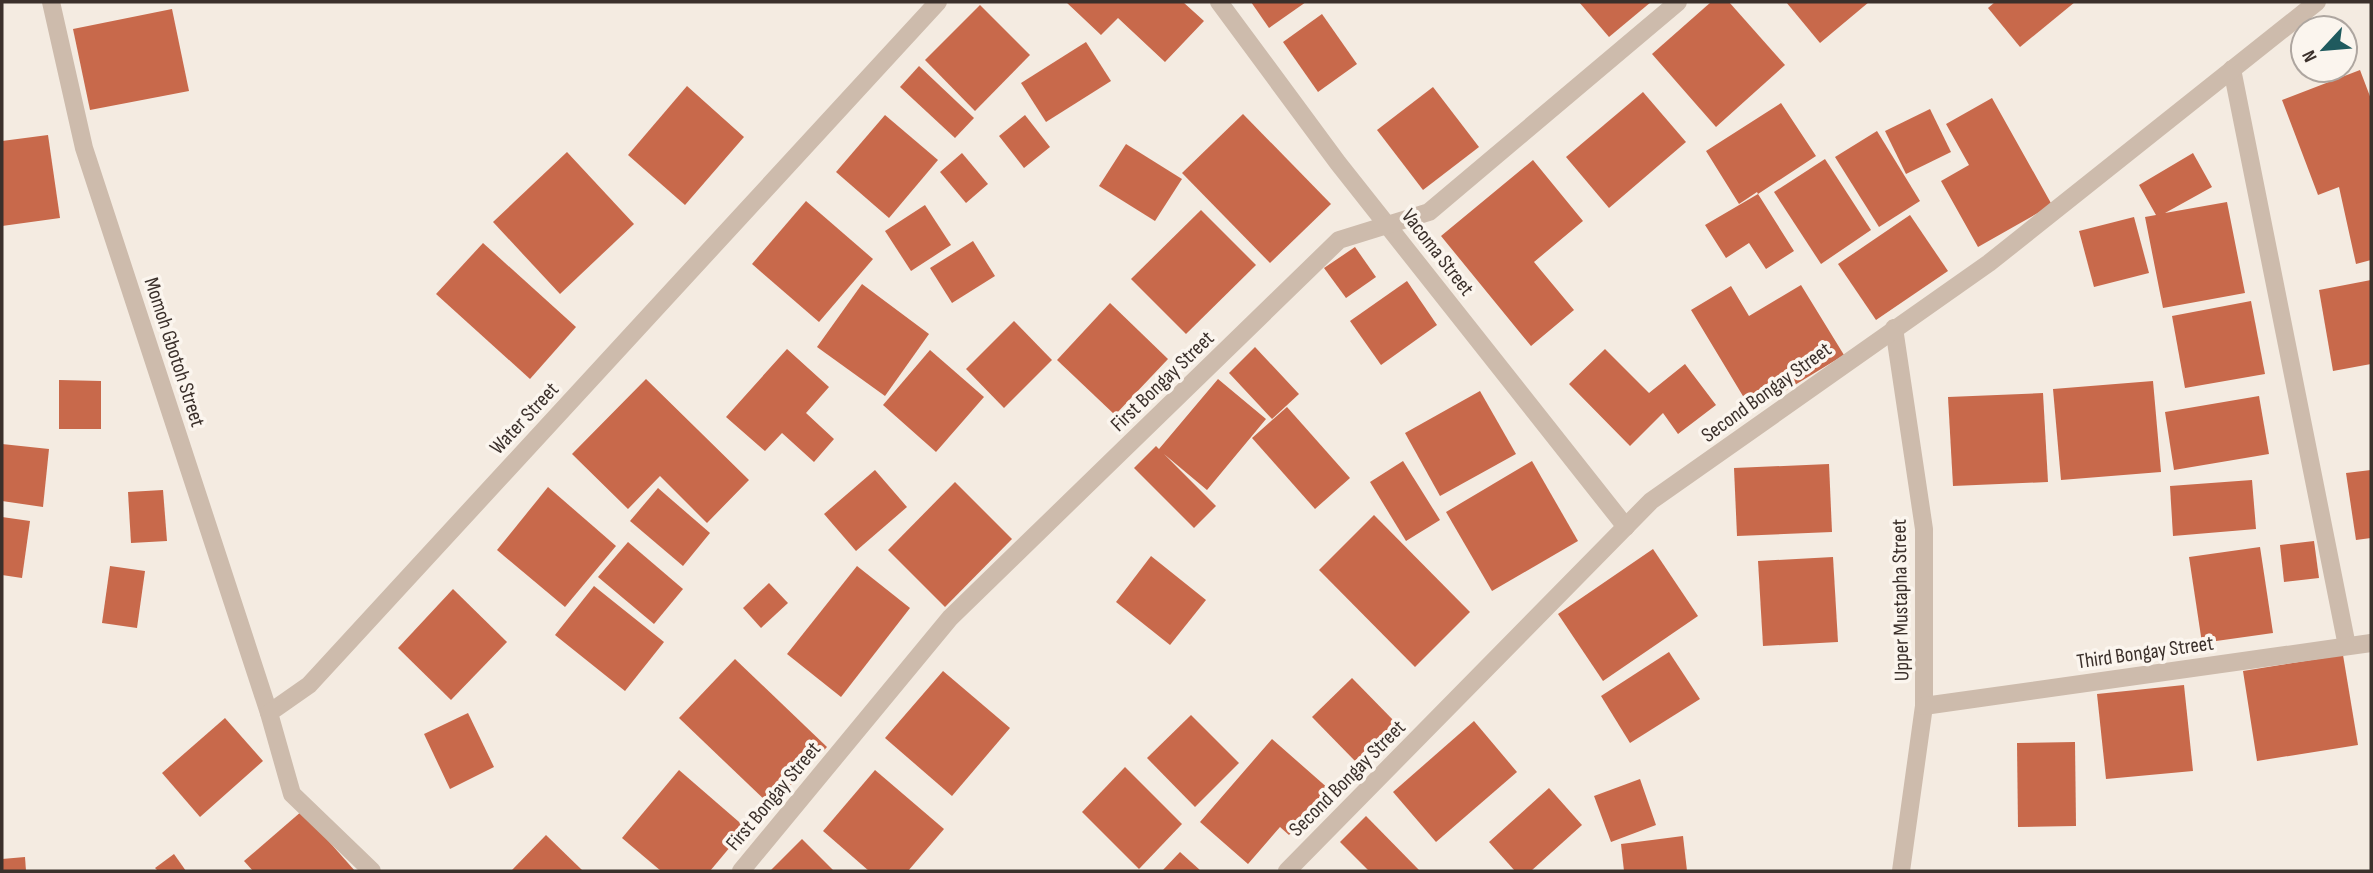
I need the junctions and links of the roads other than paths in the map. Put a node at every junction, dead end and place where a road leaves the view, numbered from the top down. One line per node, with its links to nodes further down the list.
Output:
1 (51, 2): 13 (street, Momoh Gbotoh Street)
2 (938, 2): 13 (street, Water Street)
3 (1219, 2): 7 (street, Vacoma Street)
4 (1678, 2): 7 (street, First Bongay Street)
5 (2317, 2): 6 (street, Second Bongay Street)
6 (2232, 69): 8 (street, Second Bongay Street); 11 (street)
7 (1387, 224): 9 (street, Vacoma Street); 15 (street, First Bongay Street)
8 (1894, 328): 9 (street, Second Bongay Street); 12 (street, Upper Mustapha Street)
9 (1626, 527): 16 (street, Second Bongay Street)
10 (2371, 642): 11 (street, Third Bongay Street)
11 (2347, 646): 12 (street, Third Bongay Street)
12 (1924, 706): 17 (street, Upper Mustapha Street)
13 (269, 713): 14 (street)
14 (372, 871)
15 (741, 871)
16 (1287, 871)
17 (1901, 871)

